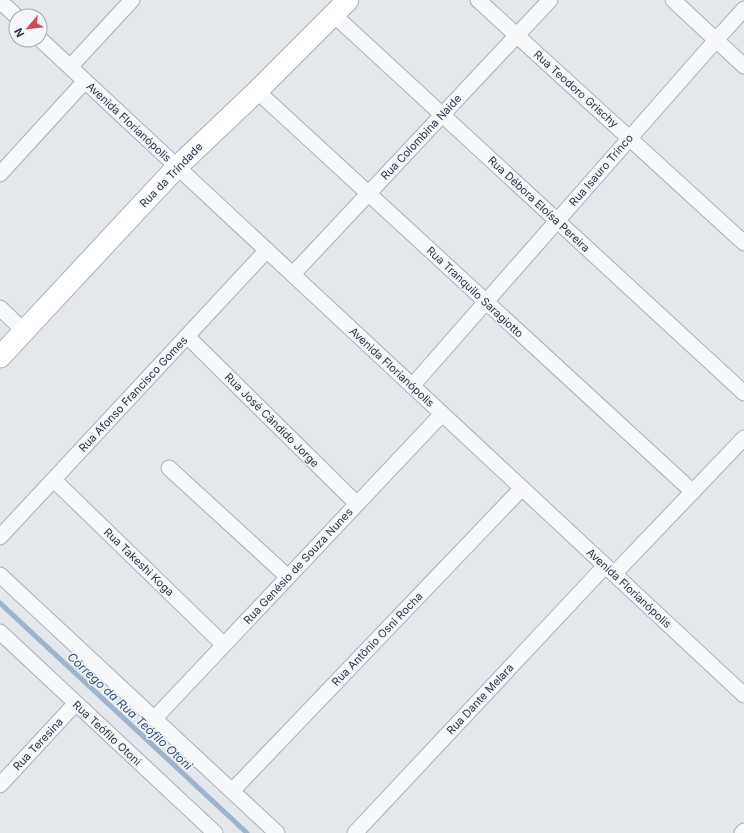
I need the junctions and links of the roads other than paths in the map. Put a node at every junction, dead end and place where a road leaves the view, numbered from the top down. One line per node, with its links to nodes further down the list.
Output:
1 (132, 0): 12 (street)
2 (348, 0): 7 (main road, Rua da Trindade)
3 (478, 0): 8 (street, Rua Teodoro Grischy)
4 (550, 0): 8 (street, Rua Colombina Naide)
5 (673, 0): 9 (street)
6 (744, 9): 9 (street, Rua Isauro Trinco)
7 (334, 15): 14 (main road, Rua da Trindade); 15 (street, Rua Débora Eloísa Pereira)
8 (517, 36): 15 (street, Rua Colombina Naide); 16 (street, Rua Teodoro Grischy)
9 (716, 40): 11 (street); 16 (street, Rua Isauro Trinco)
10 (48, 46): 12 (street, Avenida Florianópolis)
11 (744, 66)
12 (70, 67): 13 (street, Avenida Florianópolis)
13 (85, 81): 17 (street, Avenida Florianópolis); 18 (street)
14 (257, 91): 17 (main road, Rua da Trindade); 19 (street, Rua Tranquilo Saragiotto)
15 (442, 115): 19 (street, Rua Colombina Naide); 20 (street, Rua Débora Eloísa Pereira)
16 (629, 138): 20 (street, Rua Isauro Trinco); 21 (street, Rua Teodoro Grischy)
17 (177, 167): 22 (street, Avenida Florianópolis); 26 (main road, Rua da Trindade)
18 (0, 174)
19 (368, 194): 23 (street, Rua Colombina Naide); 24 (street, Rua Tranquilo Saragiotto)
20 (557, 220): 24 (street, Rua Isauro Trinco); 30 (street, Rua Débora Eloísa Pereira)
21 (744, 243)
22 (267, 250): 23 (street, Avenida Florianópolis); 27 (street, Rua Afonso Francisco Gomes)
23 (293, 274): 29 (street, Avenida Florianópolis)
24 (486, 302): 29 (street, Rua Isauro Trinco); 36 (street, Rua Tranquilo Saragiotto)
25 (0, 308): 26 (street)
26 (24, 331): 28 (main road, Rua da Trindade)
27 (187, 336): 34 (street, Rua Afonso Francisco Gomes); 37 (street, Rua José Cândido Jorge)
28 (0, 357)
29 (412, 386): 31 (street, Avenida Florianópolis)
30 (744, 393)
31 (442, 414): 35 (street, Avenida Florianópolis); 37 (street, Rua Genésio de Souza Nunes)
32 (744, 438): 36 (street, Rua Dante Melara)
33 (169, 468): 41 (street)
34 (54, 480): 38 (street, Rua Afonso Francisco Gomes); 43 (street, Rua Takeshi Koga)
35 (522, 488): 39 (street, Avenida Florianópolis); 48 (street, Rua Antônio Osni Rocha)
36 (693, 492): 39 (street, Rua Dante Melara)
37 (357, 504): 41 (street, Rua Genésio de Souza Nunes)
38 (0, 537)
39 (610, 570): 44 (street, Avenida Florianópolis); 51 (street, Rua Dante Melara)
40 (0, 576): 46 (street)
41 (288, 577): 43 (street, Rua Genésio de Souza Nunes)
42 (0, 632): 45 (street, Rua Teófilo Otoni)
43 (224, 645): 46 (street, Rua Genésio de Souza Nunes)
44 (744, 696)
45 (76, 703): 47 (street, Rua Teresina); 49 (street, Rua Teófilo Otoni)
46 (154, 719): 48 (street)
47 (0, 784)
48 (232, 791): 50 (street)
49 (214, 833)
50 (277, 833)
51 (355, 833)

